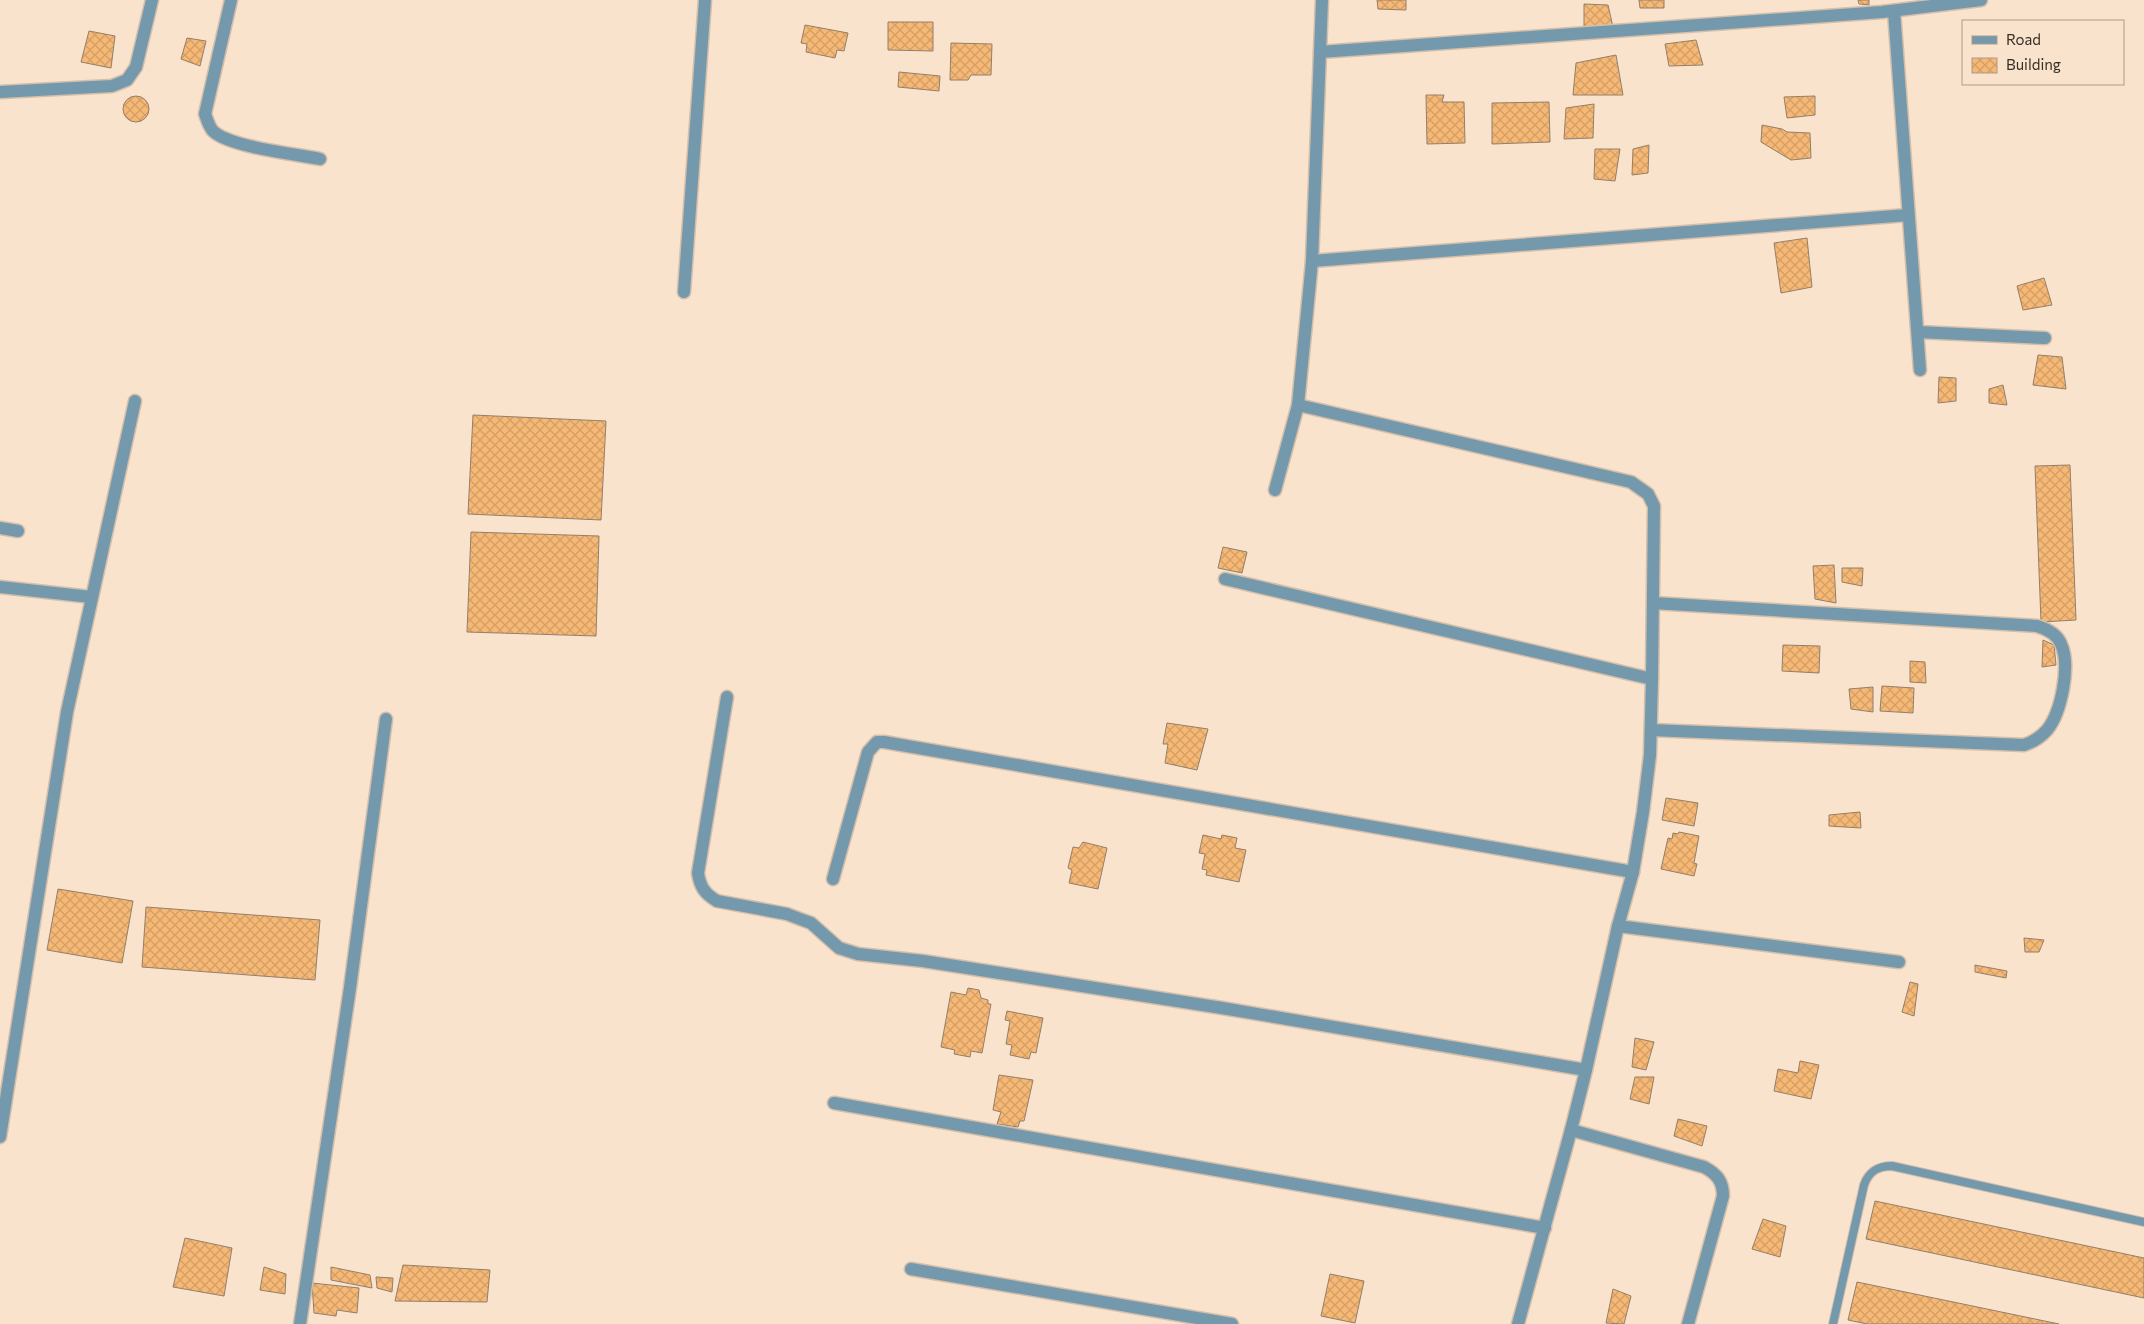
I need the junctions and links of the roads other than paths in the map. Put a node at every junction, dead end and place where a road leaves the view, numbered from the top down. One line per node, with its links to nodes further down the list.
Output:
1 (152, 0): 8 (street)
2 (231, 0): 9 (street)
3 (705, 0): 12 (street)
4 (1322, 0): 7 (street)
5 (1981, 0): 6 (street)
6 (1894, 11): 7 (street); 10 (street)
7 (1320, 52): 11 (street)
8 (0, 92)
9 (320, 159)
10 (1908, 215): 11 (street); 13 (street)
11 (1312, 261): 17 (street)
12 (684, 292)
13 (1918, 332): 14 (street); 15 (street)
14 (2045, 338)
15 (1920, 370)
16 (136, 401): 23 (street)
17 (1298, 405): 18 (street); 24 (street)
18 (1275, 490)
19 (0, 528): 20 (street)
20 (18, 531)
21 (1225, 578): 25 (street)
22 (0, 587): 23 (street)
23 (91, 597): 36 (street)
24 (1653, 602): 25 (street); 28 (street)
25 (1652, 679): 28 (street)
26 (727, 697): 33 (street)
27 (386, 719): 40 (street)
28 (1651, 730): 29 (street)
29 (1633, 872): 30 (street); 31 (street)
30 (833, 879)
31 (1618, 926): 32 (street); 33 (street)
32 (1899, 962)
33 (1586, 1070): 35 (street)
34 (834, 1104): 38 (street)
35 (1572, 1130): 38 (street); 43 (street)
36 (0, 1138)
37 (2144, 1222): 44 (lane)
38 (1545, 1228): 42 (street)
39 (911, 1269): 41 (street)
40 (300, 1324)
41 (1232, 1324)
42 (1518, 1324)
43 (1688, 1324)
44 (1833, 1324)

